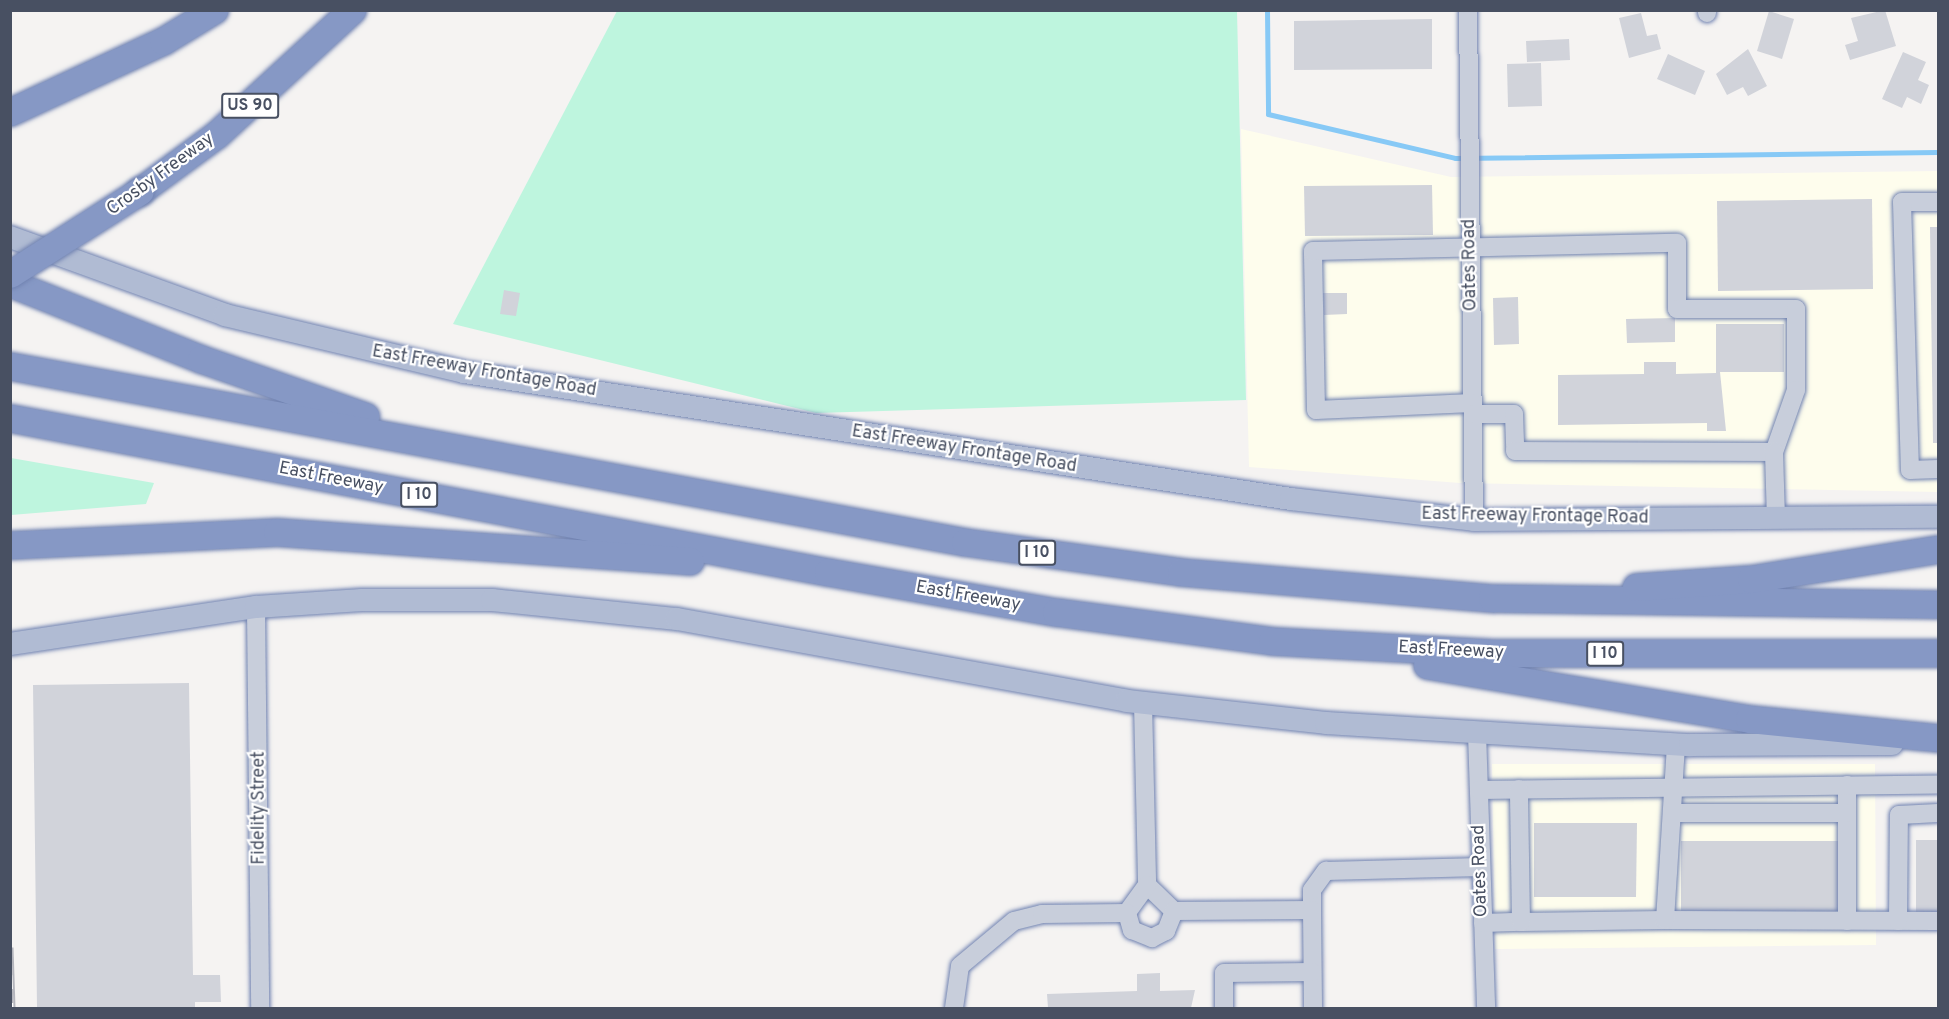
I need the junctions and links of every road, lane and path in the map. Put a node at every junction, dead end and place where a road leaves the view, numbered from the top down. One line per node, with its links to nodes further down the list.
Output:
1 (214, 10): 4 (highway)
2 (352, 10): 8 (highway, Crosby Freeway / US 90, bridge)
3 (1468, 10): 7 (street, Oates Road)
4 (10, 112)
5 (1938, 202): 14 (street)
6 (10, 237): 18 (main road, East Freeway Frontage Road)
7 (1471, 246): 11 (street, Oates Road); 11 (street); 13 (street)
8 (10, 274)
9 (10, 283): 15 (highway)
10 (10, 366): 15 (highway, I 10)
11 (1473, 409): 13 (street); 18 (street, Oates Road)
12 (10, 418): 21 (highway, East Freeway / I 10)
13 (1774, 452): 17 (street)
14 (1938, 469)
15 (587, 473): 22 (highway, I 10)
16 (1938, 517): 17 (main road, East Freeway Frontage Road)
17 (1776, 518): 18 (main road, East Freeway Frontage Road)
18 (1474, 520)
19 (10, 545): 21 (highway)
20 (1938, 549): 22 (highway)
21 (828, 572): 25 (highway, East Freeway / I 10)
22 (1492, 598): 23 (highway, I 10)
23 (1938, 604)
24 (256, 607): 26 (main road); 28 (main road); 55 (street, Fidelity Street)
25 (1272, 641): 27 (highway, East Freeway / I 10); 30 (highway)
26 (10, 644)
27 (1938, 653)
28 (1143, 703): 29 (main road); 44 (street)
29 (1477, 733): 31 (main road); 38 (street, Oates Road)
30 (1938, 738)
31 (1676, 744): 32 (main road); 36 (street)
32 (1938, 744)
33 (1910, 784): 34 (street); 35 (street); 42 (street)
34 (1938, 784)
35 (1847, 785): 36 (street); 40 (street)
36 (1674, 787): 37 (street); 39 (street)
37 (1519, 789): 38 (street); 52 (street)
38 (1479, 790): 43 (street, Oates Road)
39 (1672, 813): 40 (street); 48 (street)
40 (1847, 813): 49 (street)
41 (1938, 813): 42 (street)
42 (1911, 814): 50 (street)
43 (1481, 867): 45 (street); 53 (street, Oates Road)
44 (1147, 885): 46 (street); 47 (street)
45 (1312, 910): 46 (street); 54 (street)
46 (1174, 911): 47 (street)
47 (1127, 913): 56 (street)
48 (1665, 920): 49 (street); 52 (street)
49 (1847, 921): 50 (street)
50 (1898, 921): 51 (street)
51 (1938, 921)
52 (1521, 922): 53 (street)
53 (1483, 923): 59 (street, Oates Road)
54 (1312, 972): 57 (street); 58 (street)
55 (260, 1008)
56 (954, 1008)
57 (1224, 1008)
58 (1313, 1008)
59 (1486, 1008)

